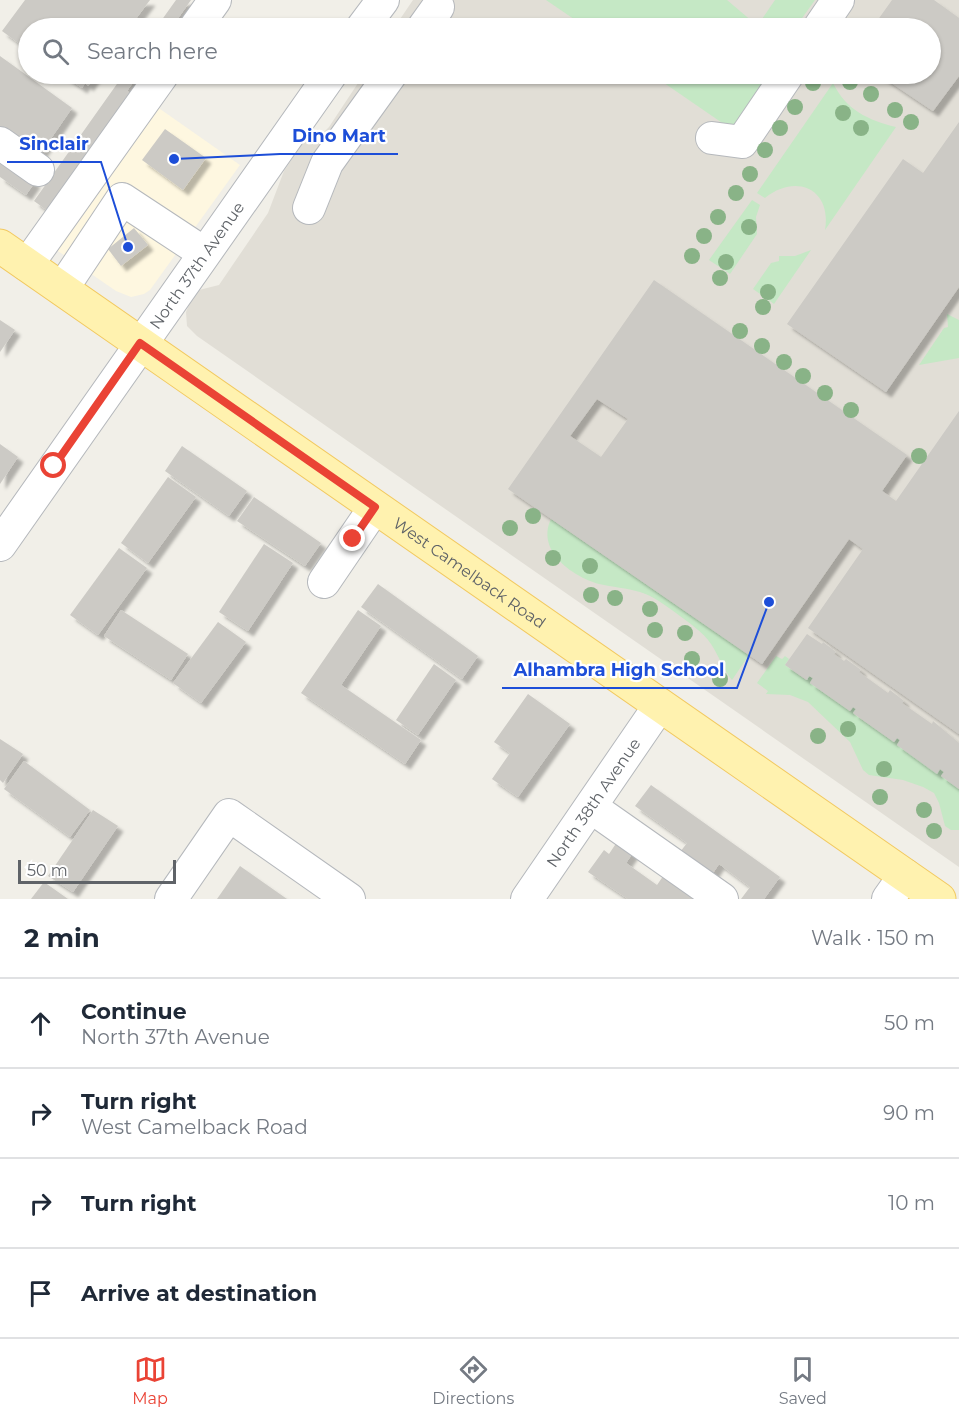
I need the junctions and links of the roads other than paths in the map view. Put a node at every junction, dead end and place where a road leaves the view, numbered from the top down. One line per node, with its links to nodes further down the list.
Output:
1 (215, 0): 4 (street)
2 (382, 0): 5 (street)
3 (838, 0): 6 (street)
4 (202, 18)
5 (369, 18)
6 (826, 18)
7 (156, 84): 17 (street)
8 (324, 84): 16 (street, North 37th Avenue)
9 (384, 84): 14 (street)
10 (781, 84): 11 (street)
11 (712, 138)
12 (0, 143): 13 (street)
13 (38, 170)
14 (309, 208)
15 (0, 246): 17 (main road, West Camelback Road)
16 (204, 253): 18 (street); 19 (street, North 37th Avenue)
17 (27, 265): 18 (main road, West Camelback Road)
18 (63, 290): 19 (main road, West Camelback Road)
19 (140, 343): 20 (main road, West Camelback Road); 21 (street, North 37th Avenue)
20 (375, 507): 22 (street); 23 (main road, West Camelback Road)
21 (0, 545)
22 (324, 582)
23 (660, 705): 24 (street, North 38th Avenue); 25 (main road, West Camelback Road)
24 (591, 807): 28 (street, North 38th Avenue); 29 (street)
25 (897, 887): 30 (main road, West Camelback Road)
26 (171, 899): 27 (street)
27 (349, 899)
28 (527, 899)
29 (722, 899)
30 (939, 899)

